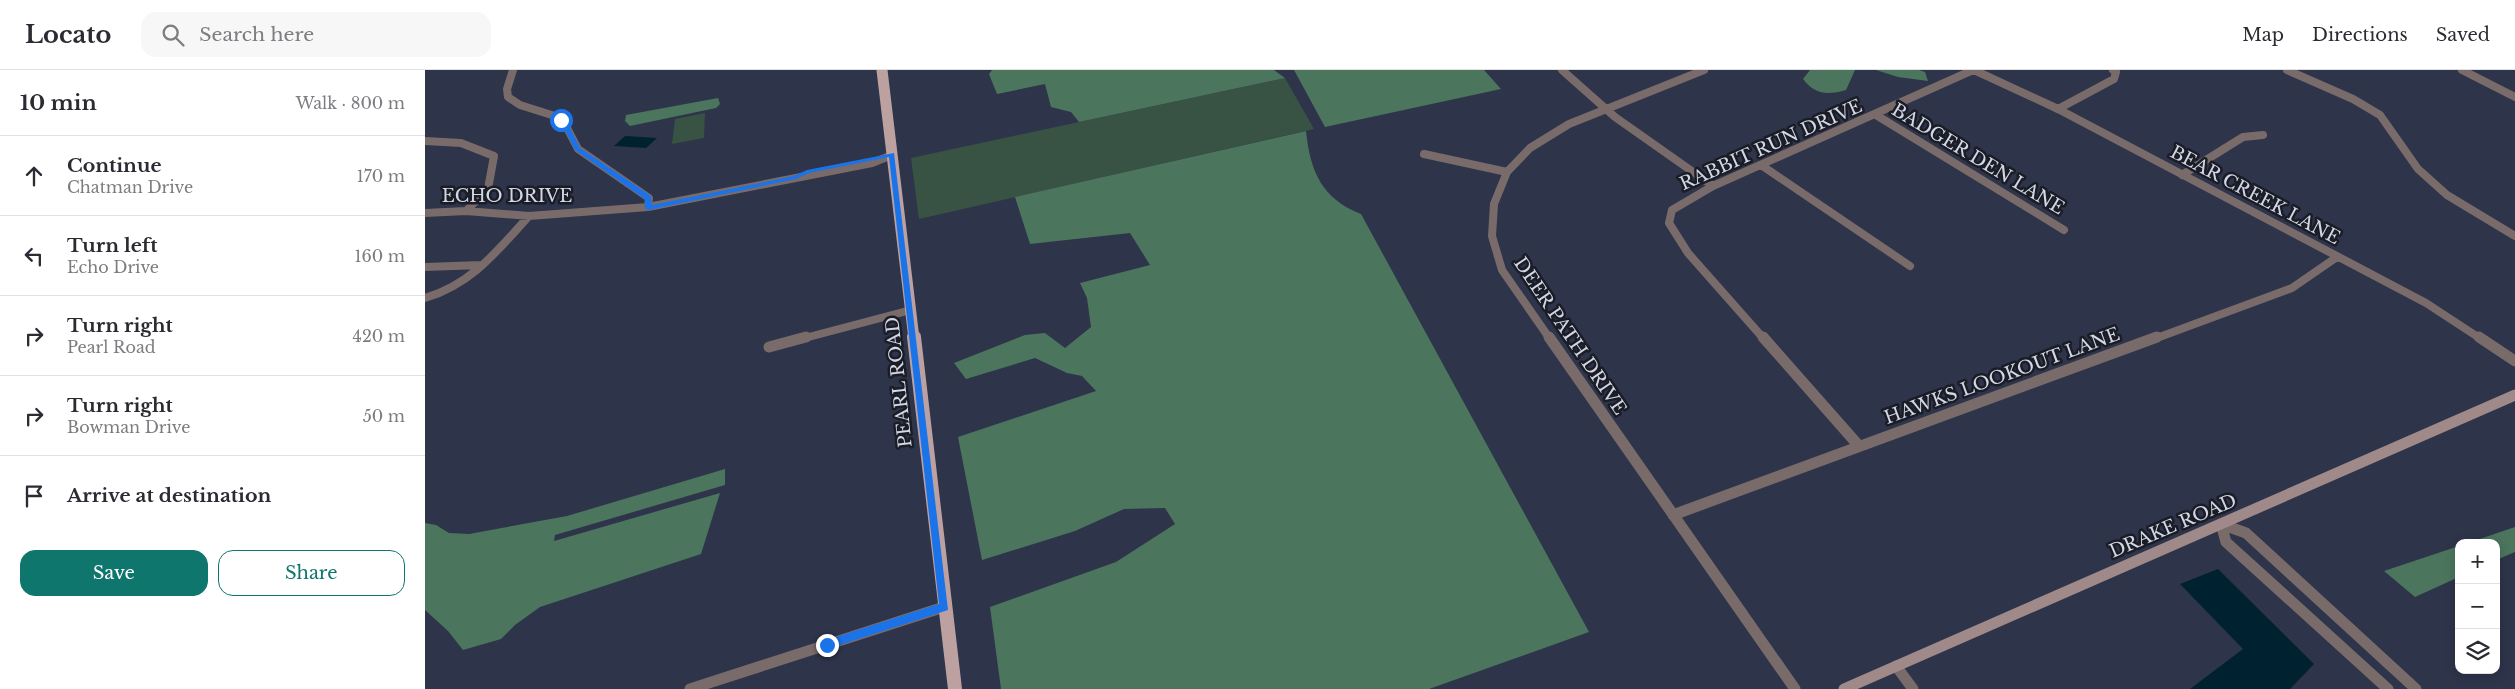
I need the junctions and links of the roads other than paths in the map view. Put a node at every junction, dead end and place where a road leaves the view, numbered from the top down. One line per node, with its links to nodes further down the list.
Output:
1 (513, 70): 21 (street)
2 (881, 70): 15 (main road, PEARL ROAD)
3 (1562, 70): 10 (street)
4 (1704, 70): 10 (street, DEER PATH DRIVE)
5 (1973, 70): 11 (street, BEAR CREEK LANE); 12 (street, RABBIT RUN DRIVE)
6 (2113, 70): 11 (street)
7 (2287, 70): 26 (street)
8 (2462, 70): 9 (street)
9 (2515, 97)
10 (1606, 108): 18 (street, DEER PATH DRIVE); 20 (street)
11 (2058, 109): 19 (street, BEAR CREEK LANE)
12 (1875, 115): 17 (street, RABBIT RUN DRIVE); 25 (street, BADGER DEN LANE)
13 (2263, 135): 19 (street)
14 (425, 141): 22 (street)
15 (892, 154): 21 (street, ECHO DRIVE); 32 (main road, PEARL ROAD)
16 (1424, 154): 18 (street)
17 (1761, 165): 20 (street, RABBIT RUN DRIVE); 29 (street)
18 (1507, 172): 37 (street, DEER PATH DRIVE)
19 (2182, 175): 27 (street, BEAR CREEK LANE)
20 (1713, 186): 36 (street, RABBIT RUN DRIVE)
21 (648, 208): 24 (street, ECHO DRIVE)
22 (466, 211): 23 (street, ECHO DRIVE); 24 (street, ECHO DRIVE)
23 (425, 213)
24 (529, 216): 28 (street)
25 (2064, 230)
26 (2515, 236)
27 (2337, 257): 34 (street, BEAR CREEK LANE); 36 (street, HAWKS LOOKOUT LANE)
28 (482, 265): 30 (street); 31 (street)
29 (1910, 266)
30 (425, 267)
31 (425, 298)
32 (911, 310): 33 (street); 39 (main road, PEARL ROAD)
33 (769, 347)
34 (2515, 360)
35 (2515, 395): 38 (street, DRAKE ROAD)
36 (1859, 446): 37 (street, HAWKS LOOKOUT LANE)
37 (1673, 515): 43 (street, DEER PATH DRIVE)
38 (2221, 524): 40 (street, DRAKE ROAD); 46 (street); 47 (street)
39 (944, 607): 41 (street); 42 (main road, PEARL ROAD)
40 (1895, 666): 44 (street, DRAKE ROAD); 45 (street)
41 (690, 689)
42 (955, 689)
43 (1795, 689)
44 (1844, 689)
45 (1913, 689)
46 (2388, 689)
47 (2416, 689)

